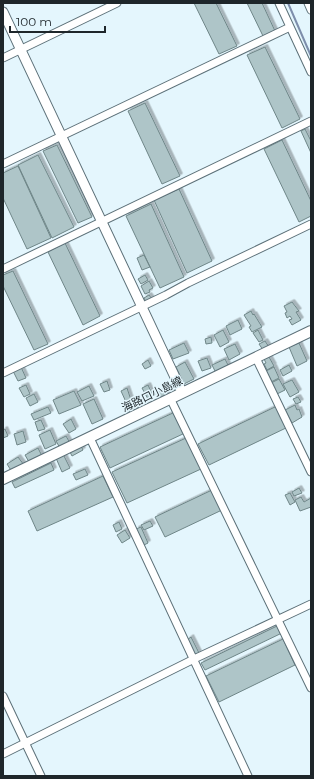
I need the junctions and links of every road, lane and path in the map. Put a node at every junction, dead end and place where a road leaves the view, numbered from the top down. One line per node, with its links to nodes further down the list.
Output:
1 (117, 3): 7 (street)
2 (279, 3): 6 (street)
3 (308, 3): 4 (street)
4 (311, 10)
5 (3, 12): 7 (street)
6 (290, 27): 9 (street); 11 (street)
7 (21, 50): 8 (street); 11 (street)
8 (3, 58)
9 (311, 72)
10 (311, 121): 13 (street)
11 (62, 136): 12 (street); 13 (street)
12 (3, 164)
13 (102, 221): 15 (street); 16 (street)
14 (311, 224): 16 (street)
15 (3, 269)
16 (142, 307): 19 (street); 20 (street)
17 (311, 331): 18 (main road, 海路口小島線)
18 (256, 358): 20 (main road, 海路口小島線); 23 (street)
19 (3, 373)
20 (182, 392): 21 (main road, 海路口小島線)
21 (170, 398): 22 (main road, 海路口小島線); 26 (street)
22 (90, 438): 24 (main road, 海路口小島線); 27 (street)
23 (311, 472)
24 (3, 479)
25 (311, 604): 26 (street)
26 (278, 619): 27 (street); 28 (street)
27 (194, 659): 30 (street); 33 (street)
28 (311, 688)
29 (3, 696): 30 (street)
30 (25, 743): 31 (street); 32 (street)
31 (3, 754)
32 (41, 776)
33 (248, 776)

